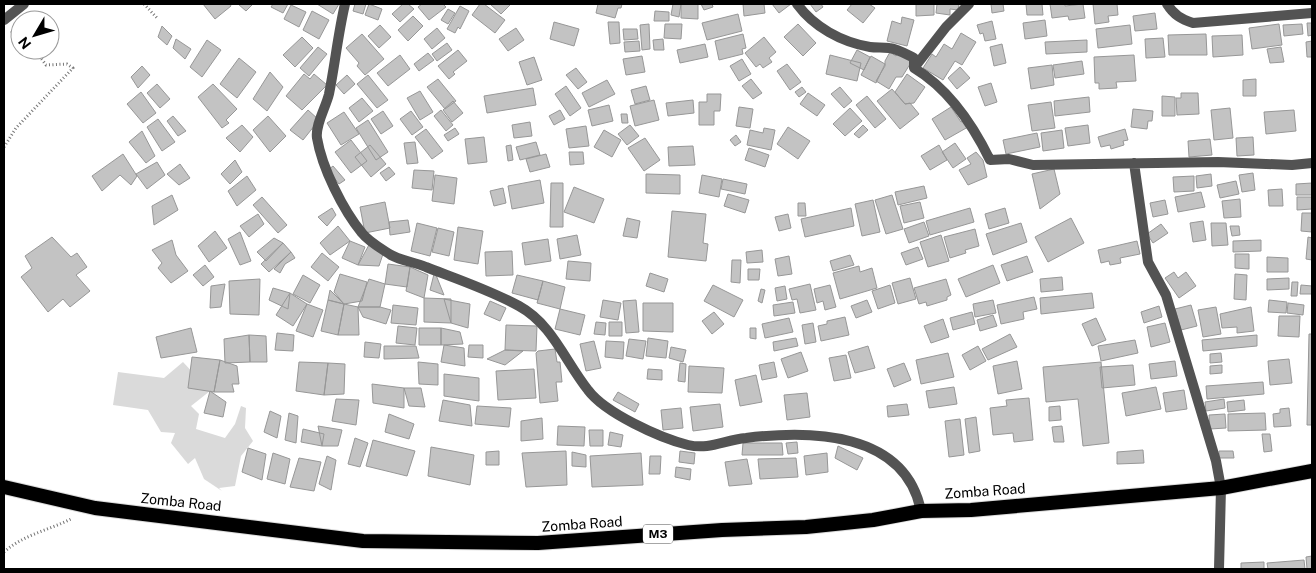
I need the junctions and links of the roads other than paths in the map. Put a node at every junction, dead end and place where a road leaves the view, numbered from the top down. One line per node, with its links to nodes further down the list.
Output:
1 (24, 4): 7 (street)
2 (345, 4): 14 (street)
3 (797, 4): 8 (street)
4 (969, 4): 8 (street)
5 (1167, 4): 6 (street)
6 (1312, 13)
7 (4, 20)
8 (914, 68): 9 (street)
9 (1134, 163): 10 (street); 13 (street)
10 (1312, 163)
11 (1312, 471): 13 (highway, Zomba Road / M3)
12 (4, 487): 14 (highway, Zomba Road / M3)
13 (1221, 488): 14 (highway, Zomba Road / M3); 15 (street)
14 (921, 511)
15 (1219, 569)

